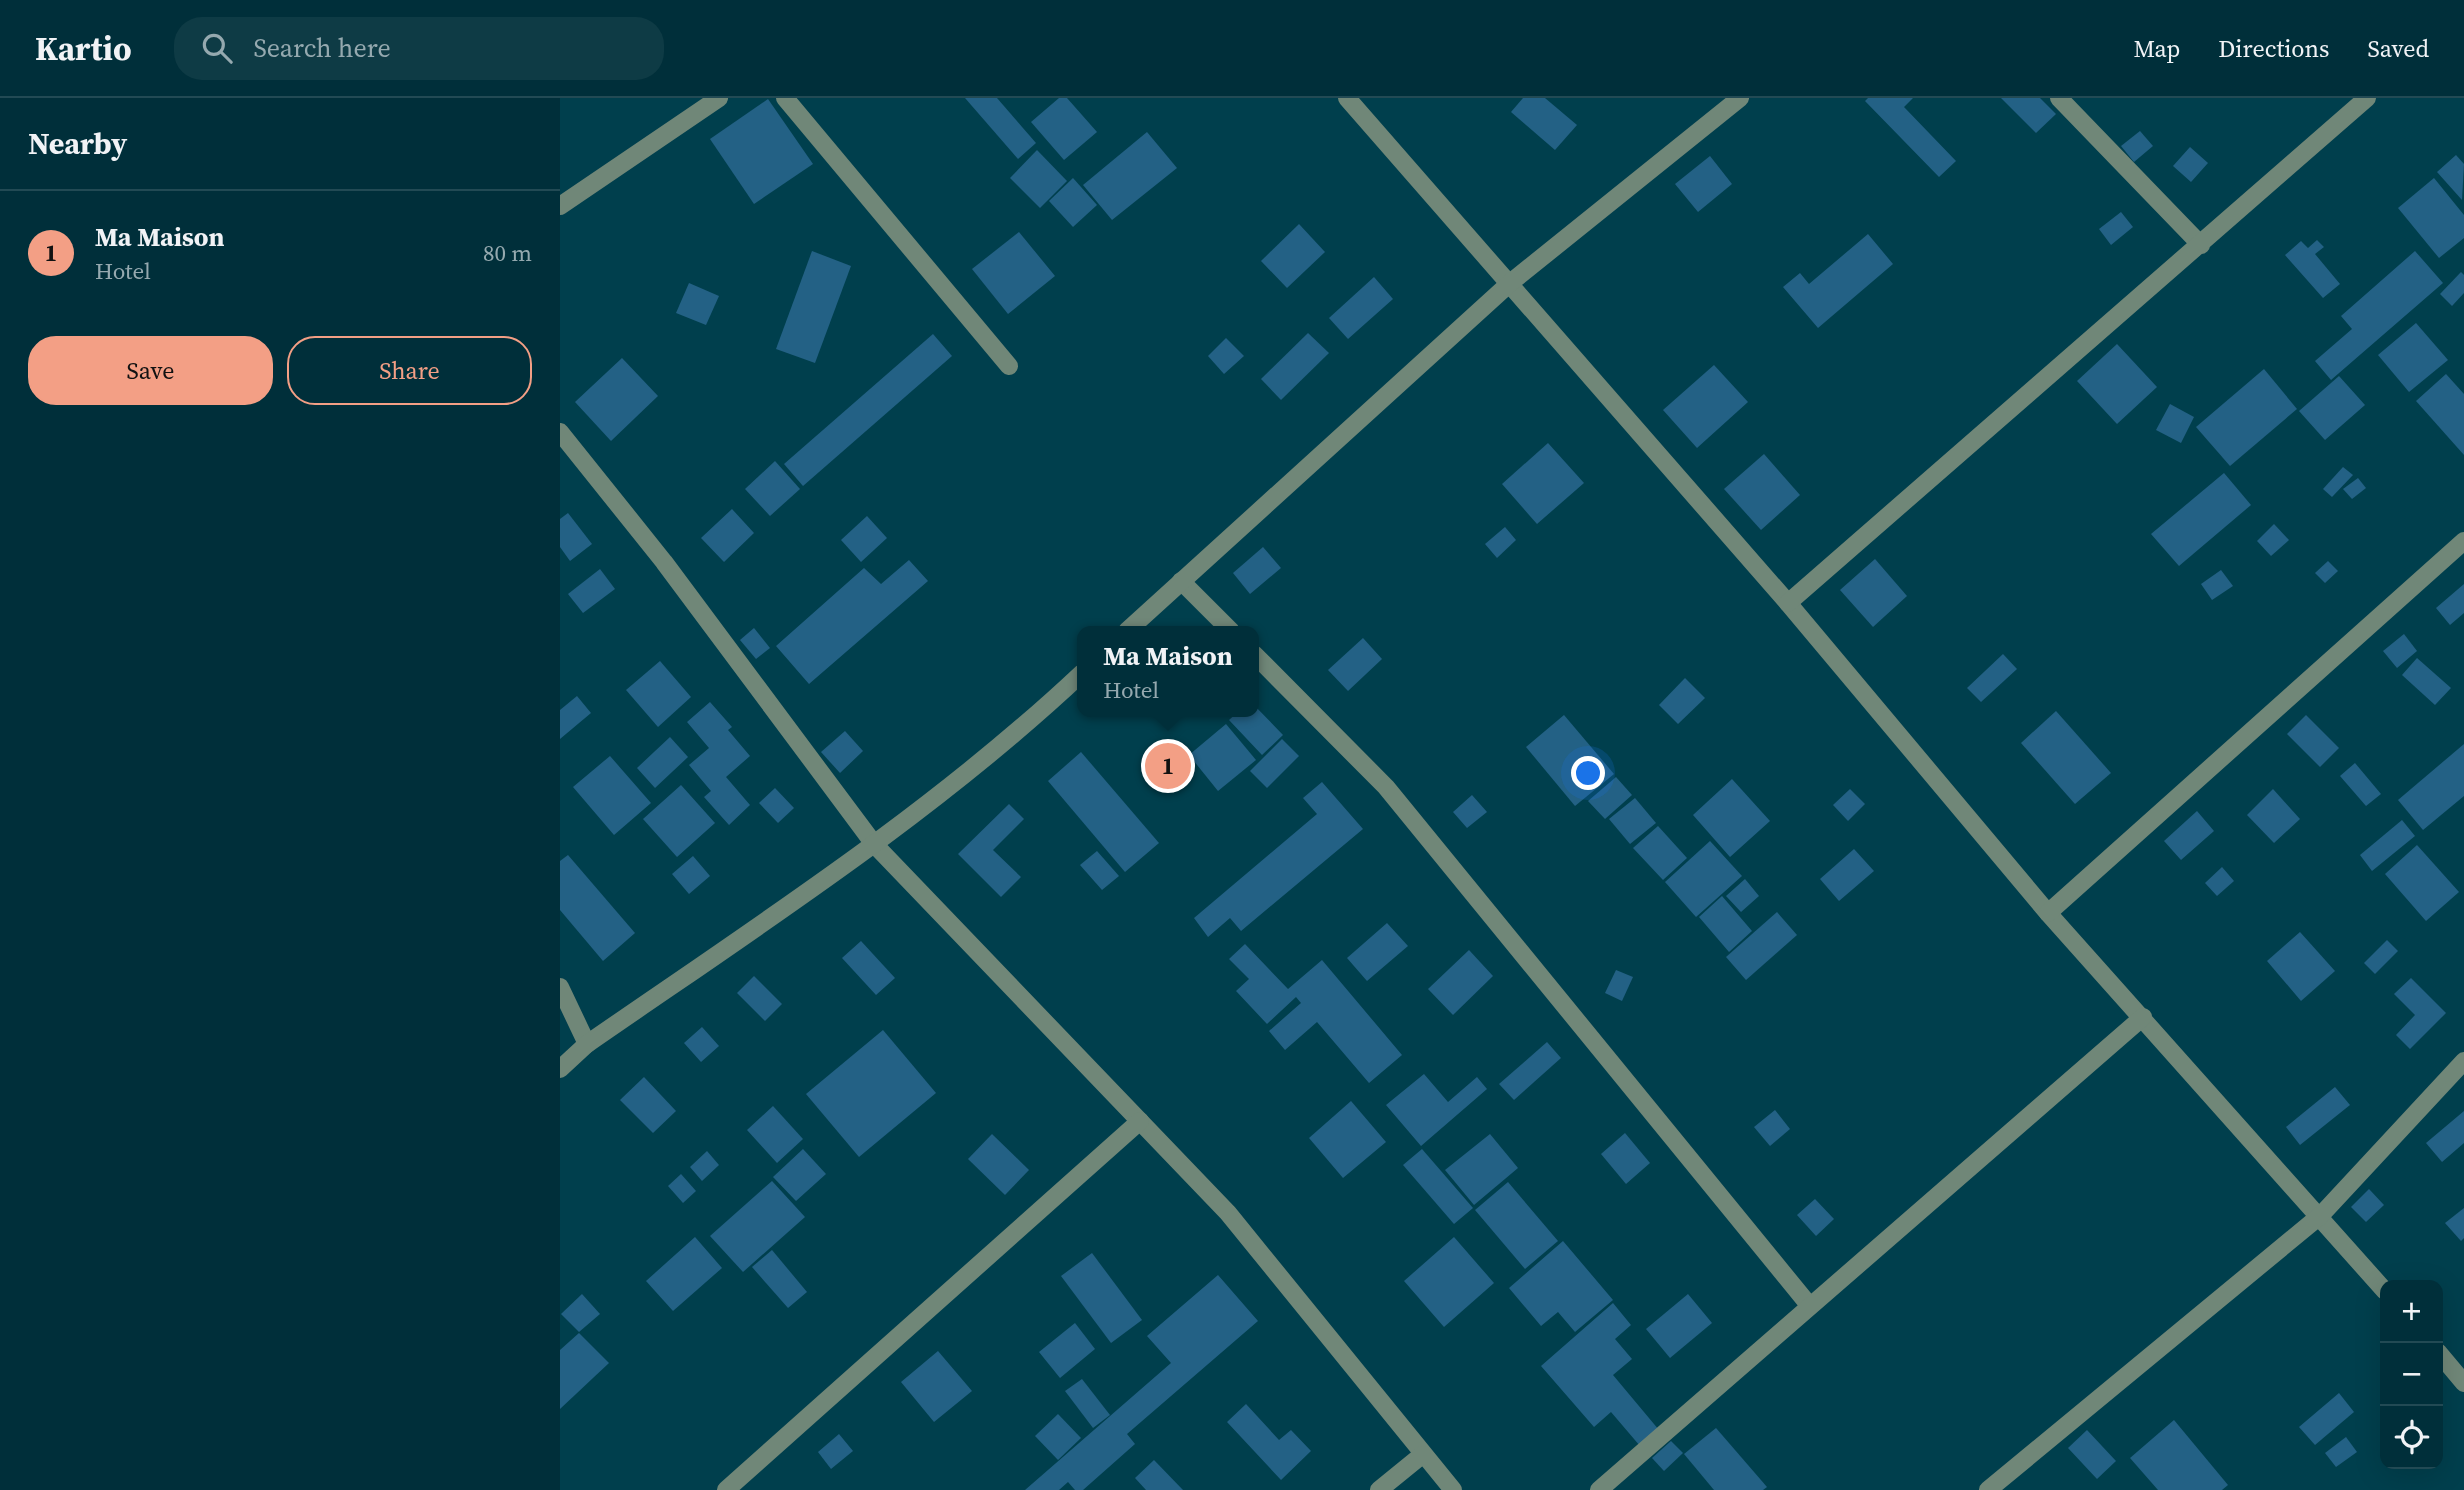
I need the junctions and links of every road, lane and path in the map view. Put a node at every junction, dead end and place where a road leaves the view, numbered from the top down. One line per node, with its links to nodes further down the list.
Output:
1 (719, 98): 7 (street)
2 (785, 98): 10 (street)
3 (1347, 98): 9 (street)
4 (1740, 98): 9 (street)
5 (2059, 98): 8 (street)
6 (2367, 98): 8 (street)
7 (560, 206)
8 (2201, 245): 14 (street)
9 (1510, 284): 13 (street); 14 (street)
10 (1009, 366)
11 (560, 432): 19 (street)
12 (2464, 541): 20 (street)
13 (1181, 581): 15 (street); 16 (street)
14 (1788, 603): 20 (street)
15 (1132, 626)
16 (1226, 626)
17 (1259, 659): 29 (street)
18 (1077, 678): 19 (street)
19 (874, 844): 23 (street); 26 (street)
20 (2048, 913): 22 (street)
21 (560, 987): 23 (street)
22 (2143, 1017): 27 (street); 29 (street)
23 (587, 1044): 25 (street)
24 (2464, 1061): 27 (street)
25 (560, 1069)
26 (1140, 1121): 32 (street); 33 (street)
27 (2321, 1215): 28 (street); 37 (street)
28 (2380, 1285)
29 (1809, 1305): 36 (street)
30 (2443, 1358): 31 (street)
31 (2464, 1383)
32 (1422, 1455): 34 (street); 35 (street)
33 (726, 1490)
34 (1379, 1490)
35 (1453, 1490)
36 (1599, 1490)
37 (1988, 1490)

